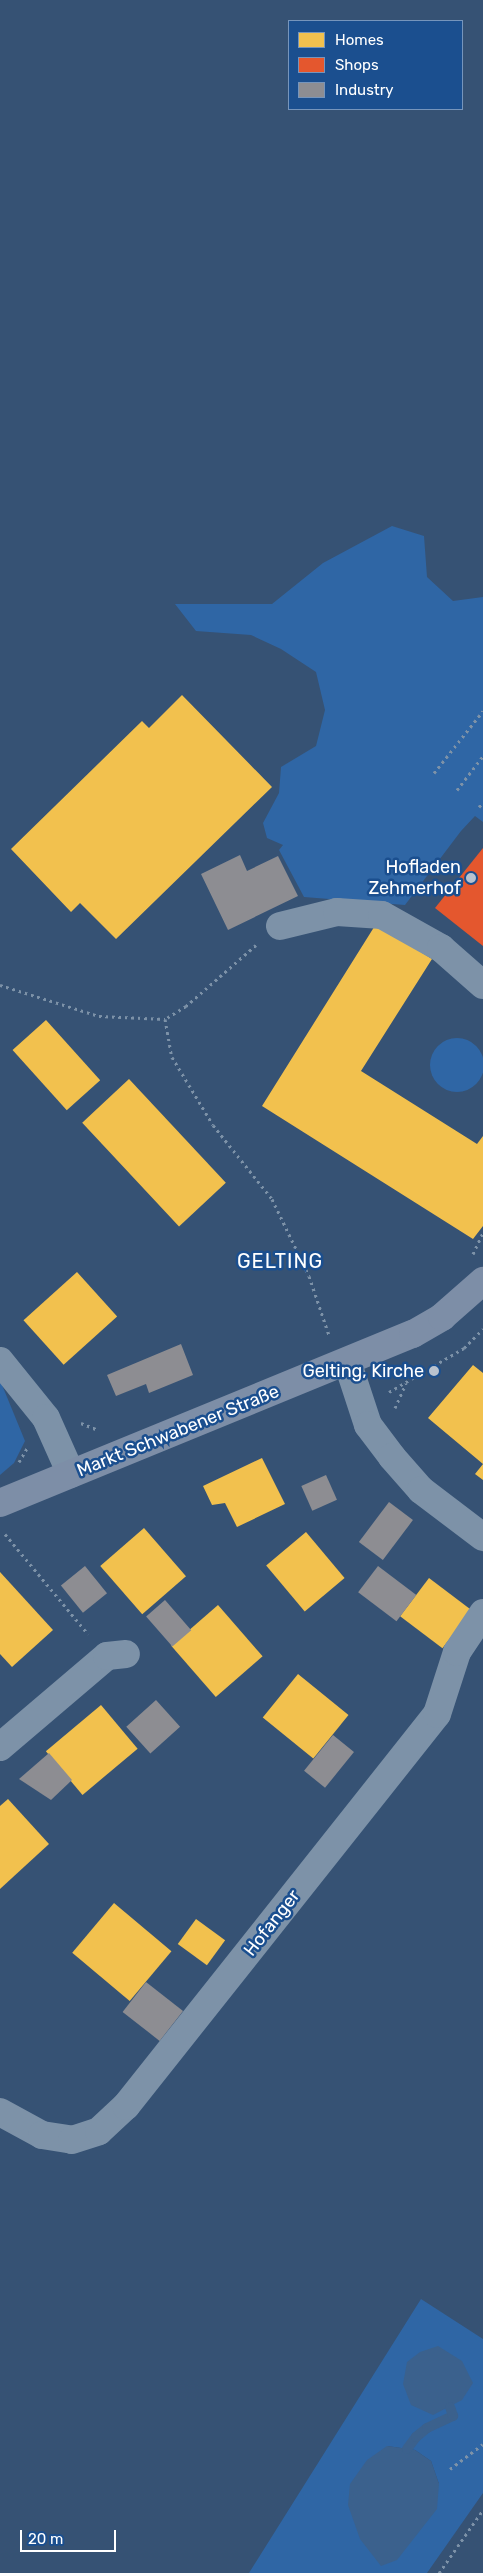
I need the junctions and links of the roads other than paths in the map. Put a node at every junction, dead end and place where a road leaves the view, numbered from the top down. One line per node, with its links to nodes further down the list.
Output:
1 (280, 926): 2 (street)
2 (483, 985)
3 (477, 1269): 5 (main road, Markt Schwabener Straße)
4 (0, 1361): 6 (street)
5 (348, 1364): 6 (main road, Markt Schwabener Straße); 8 (street)
6 (71, 1474): 7 (main road, Markt Schwabener Straße)
7 (0, 1503)
8 (483, 1537)
9 (483, 1613): 12 (street, Hofanger)
10 (117, 1655): 11 (street)
11 (0, 1747)
12 (0, 2112)

